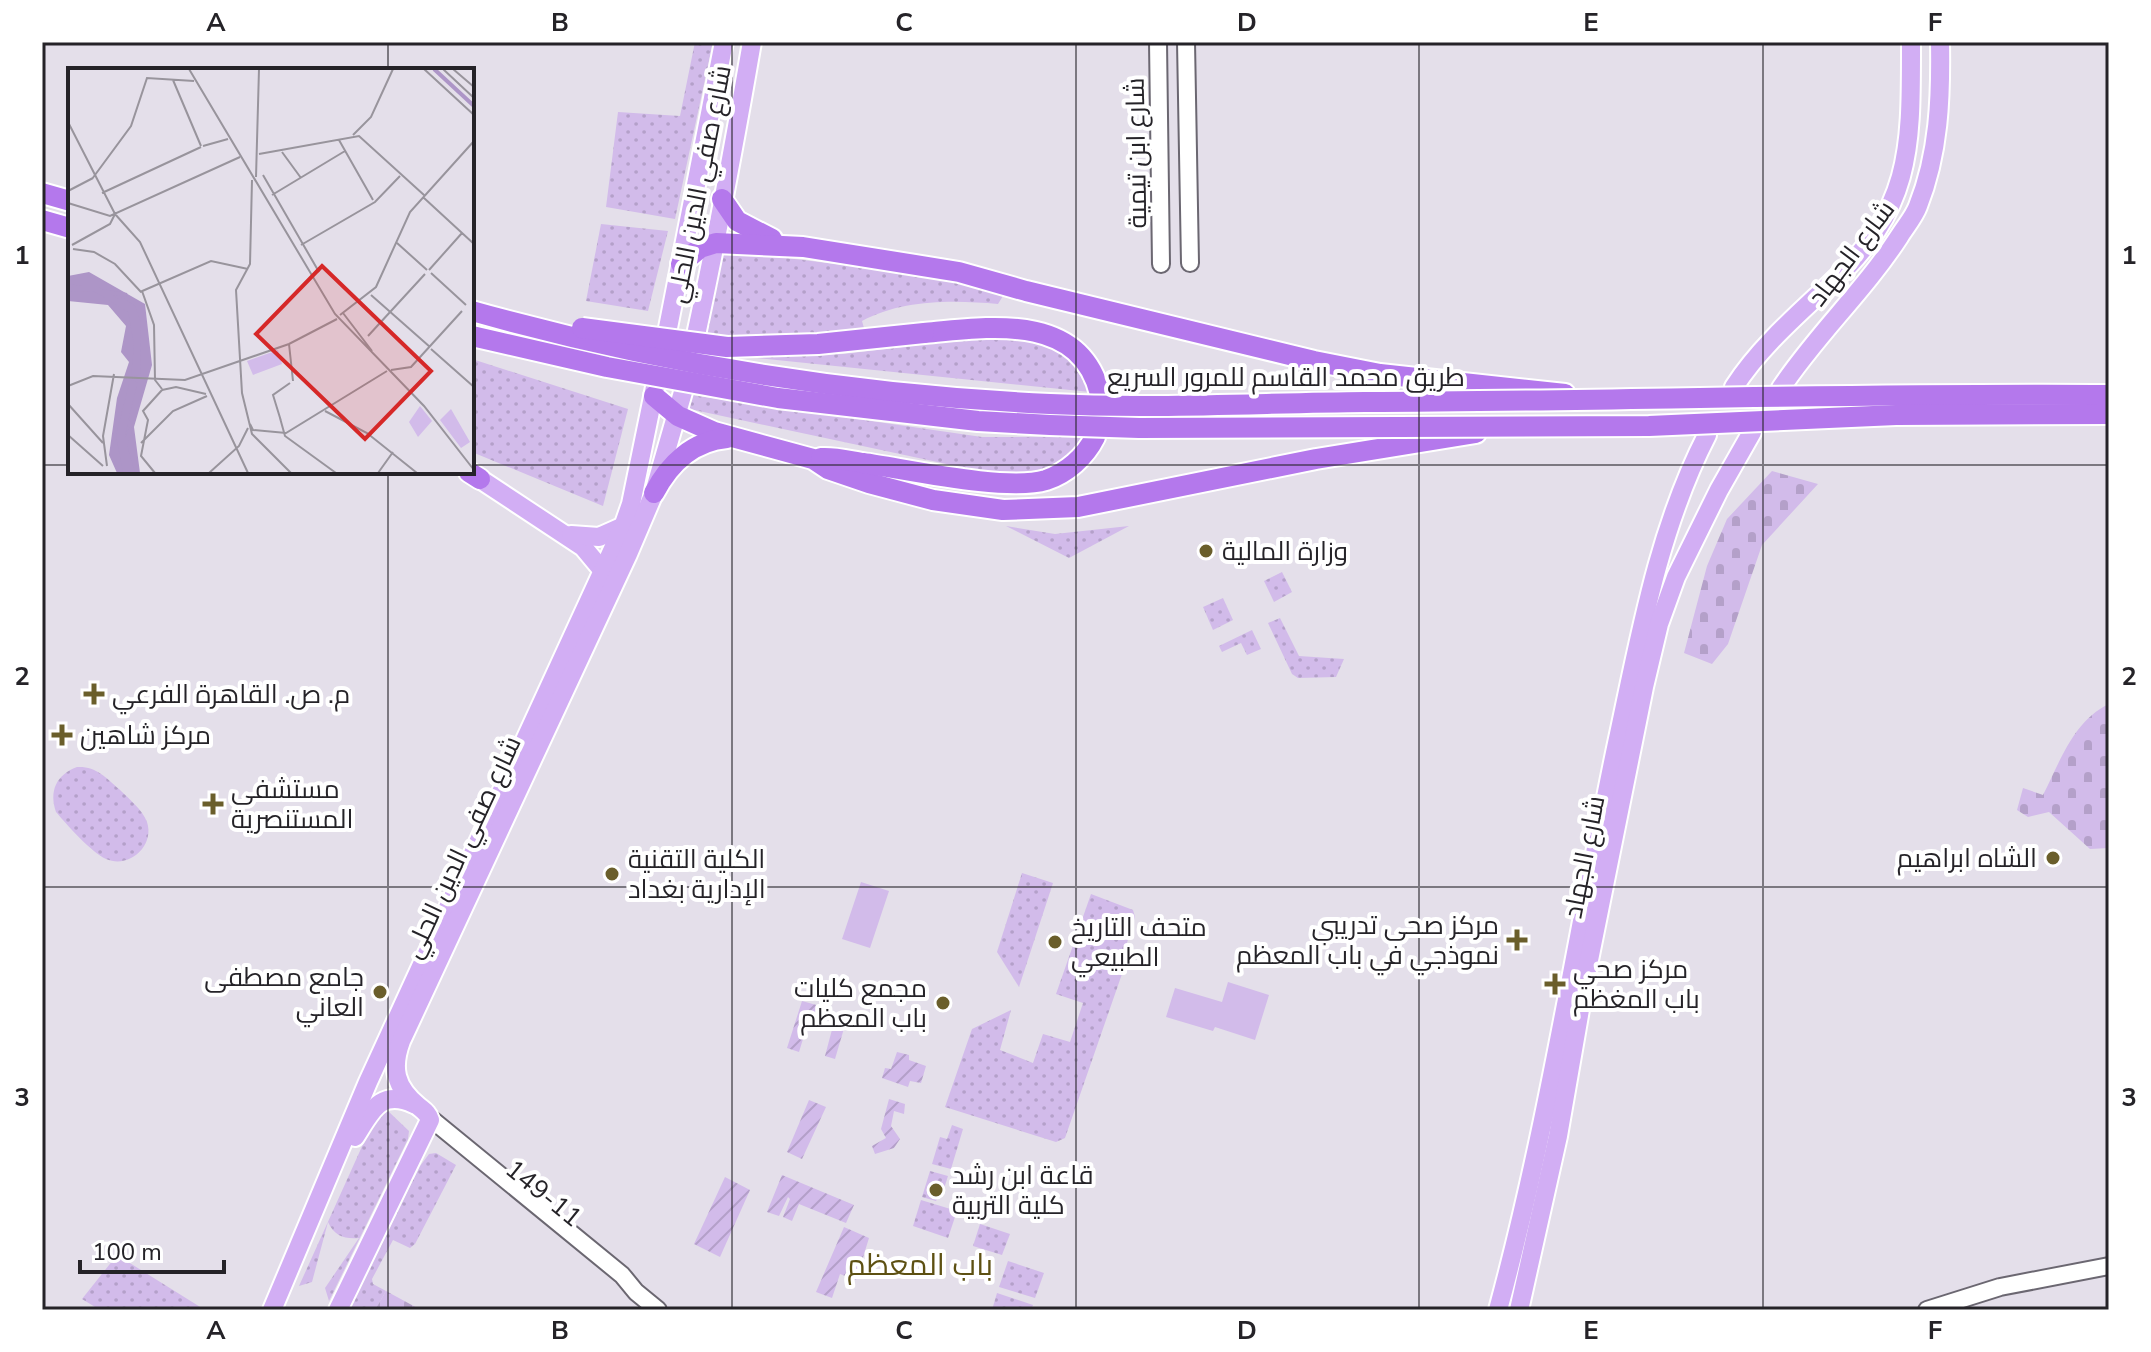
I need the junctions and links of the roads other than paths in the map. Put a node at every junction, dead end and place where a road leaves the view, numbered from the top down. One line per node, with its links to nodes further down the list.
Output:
1 (724, 42): 7 (main road, شارع صفي الدين الحلي)
2 (752, 42): 8 (main road, شارع صفي الدين الحلي)
3 (1158, 42): 18 (street, شارع ابن تيمية)
4 (1186, 42): 16 (street, شارع ابن تيمية)
5 (1911, 42): 19 (main road, شارع الجهاد)
6 (1940, 42): 20 (main road, شارع الجهاد)
7 (710, 119): 8 (main road); 17 (main road, شارع صفي الدين الحلي)
8 (738, 125): 10 (main road, شارع صفي الدين الحلي)
9 (42, 193): 11 (highway)
10 (722, 199): 14 (main road, شارع صفي الدين الحلي); 15 (highway)
11 (68, 200)
12 (42, 220): 13 (highway)
13 (68, 227)
14 (716, 243): 15 (highway); 17 (highway); 23 (main road, شارع صفي الدين الحلي)
15 (803, 247): 31 (highway, bridge)
16 (1190, 263)
17 (681, 264): 22 (main road, شارع صفي الدين الحلي)
18 (1161, 264)
19 (1833, 282): 20 (main road); 25 (main road, شارع الجهاد)
20 (1852, 302): 26 (main road, شارع الجهاد)
21 (481, 313): 29 (highway, bridge); 31 (highway, طريق محمد القاسم للمرور السريع, bridge)
22 (667, 333)
23 (696, 335)
24 (474, 336): 34 (highway, طريق محمد القاسم للمرور السريع, bridge)
25 (1734, 387)
26 (1781, 388)
27 (654, 392): 33 (highway); 43 (main road, شارع صفي الدين الحلي)
28 (683, 392): 33 (main road, شارع صفي الدين الحلي)
29 (1100, 394)
30 (2109, 395): 31 (highway, طريق محمد القاسم للمرور السريع, bridge)
31 (1609, 399)
32 (2109, 414): 34 (highway, طريق محمد القاسم للمرور السريع, bridge)
33 (678, 416): 37 (highway); 41 (main road, شارع صفي الدين الحلي)
34 (1527, 426): 39 (highway, bridge)
35 (1752, 432): 44 (main road, شارع الجهاد)
36 (1707, 435): 42 (main road, شارع الجهاد)
37 (733, 437): 39 (highway); 41 (highway)
38 (1095, 437): 39 (highway)
39 (813, 459)
40 (475, 476): 45 (main road)
41 (654, 493): 43 (main road); 48 (main road, شارع صفي الدين الحلي)
42 (1672, 521): 44 (main road); 47 (main road, شارع الجهاد)
43 (623, 527): 45 (main road); 46 (main road, شارع صفي الدين الحلي)
44 (1700, 529): 47 (main road, شارع الجهاد)
45 (564, 534): 46 (main road)
46 (603, 571): 50 (main road, شارع صفي الدين الحلي)
47 (1579, 975): 56 (main road, شارع الجهاد); 57 (main road, شارع الجهاد)
48 (425, 1113): 49 (main road); 50 (main road); 52 (street, 149-11)
49 (420, 1142): 52 (street, 149-11); 54 (main road)
50 (335, 1163): 53 (main road, شارع صفي الدين الحلي)
51 (2109, 1266): 58 (street)
52 (636, 1292): 55 (street, 149-11)
53 (272, 1310)
54 (338, 1310)
55 (658, 1310)
56 (1498, 1310)
57 (1519, 1310)
58 (1927, 1310)

